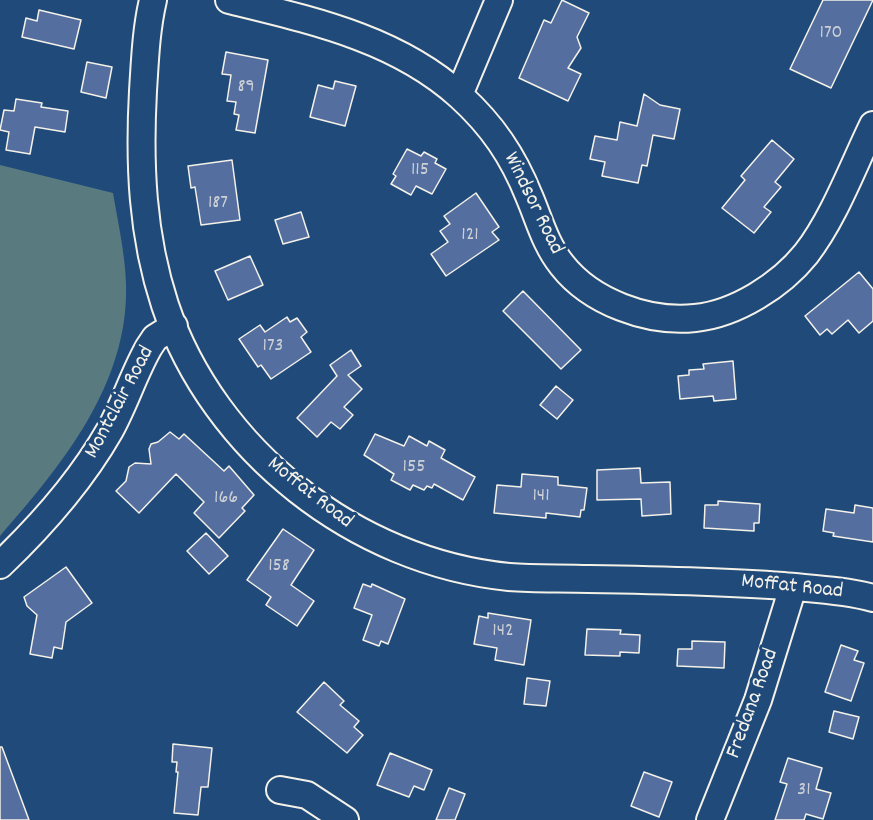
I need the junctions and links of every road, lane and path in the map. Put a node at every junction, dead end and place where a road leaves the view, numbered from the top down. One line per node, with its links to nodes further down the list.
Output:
1 (153, 0): 6 (street, Moffat Road)
2 (229, 0): 4 (street, Windsor Road)
3 (499, 0): 4 (street)
4 (459, 95): 5 (street, Windsor Road)
5 (873, 125)
6 (174, 326): 7 (street, Montclair Road); 8 (street, Moffat Road)
7 (0, 565)
8 (793, 587): 9 (street, Moffat Road); 12 (street, Fredana Road)
9 (873, 598)
10 (280, 790): 11 (street)
11 (345, 820)
12 (710, 820)

